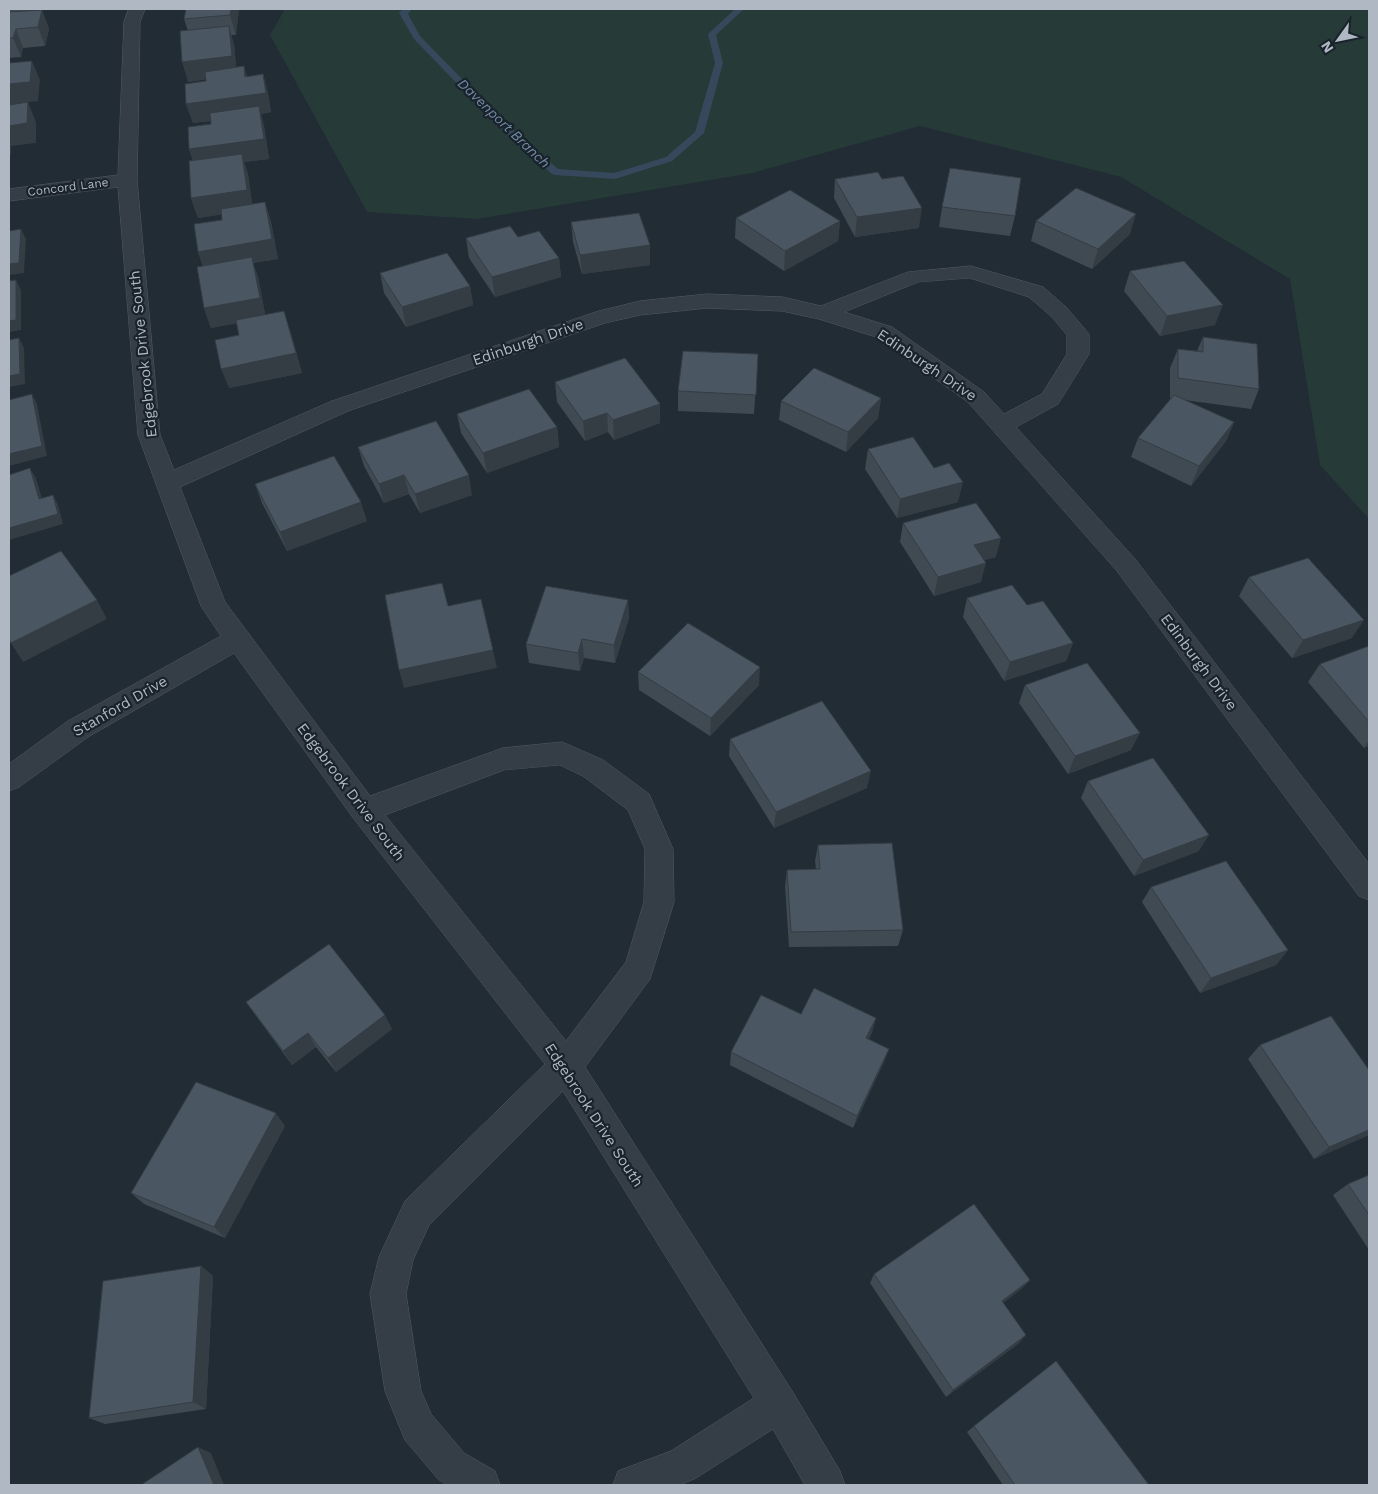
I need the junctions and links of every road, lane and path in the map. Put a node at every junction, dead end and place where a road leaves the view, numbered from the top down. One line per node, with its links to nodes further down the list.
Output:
1 (138, 9): 2 (street, Edgebrook Drive South)
2 (127, 180): 3 (street, Concord Lane); 6 (street, Edgebrook Drive South)
3 (9, 195)
4 (823, 313): 5 (street, Edinburgh Drive); 5 (street); 6 (street, Edinburgh Drive)
5 (1001, 425): 10 (street, Edinburgh Drive)
6 (167, 483): 7 (street, Edgebrook Drive South)
7 (237, 639): 8 (street, Stanford Drive); 9 (street, Edgebrook Drive South)
8 (9, 779)
9 (364, 810): 11 (street, Edgebrook Drive South); 11 (street)
10 (1369, 887)
11 (566, 1066): 12 (street, Edgebrook Drive South); 13 (street)
12 (779, 1404): 14 (street); 15 (street, Edgebrook Drive South)
13 (481, 1485)
14 (632, 1485)
15 (826, 1485)

